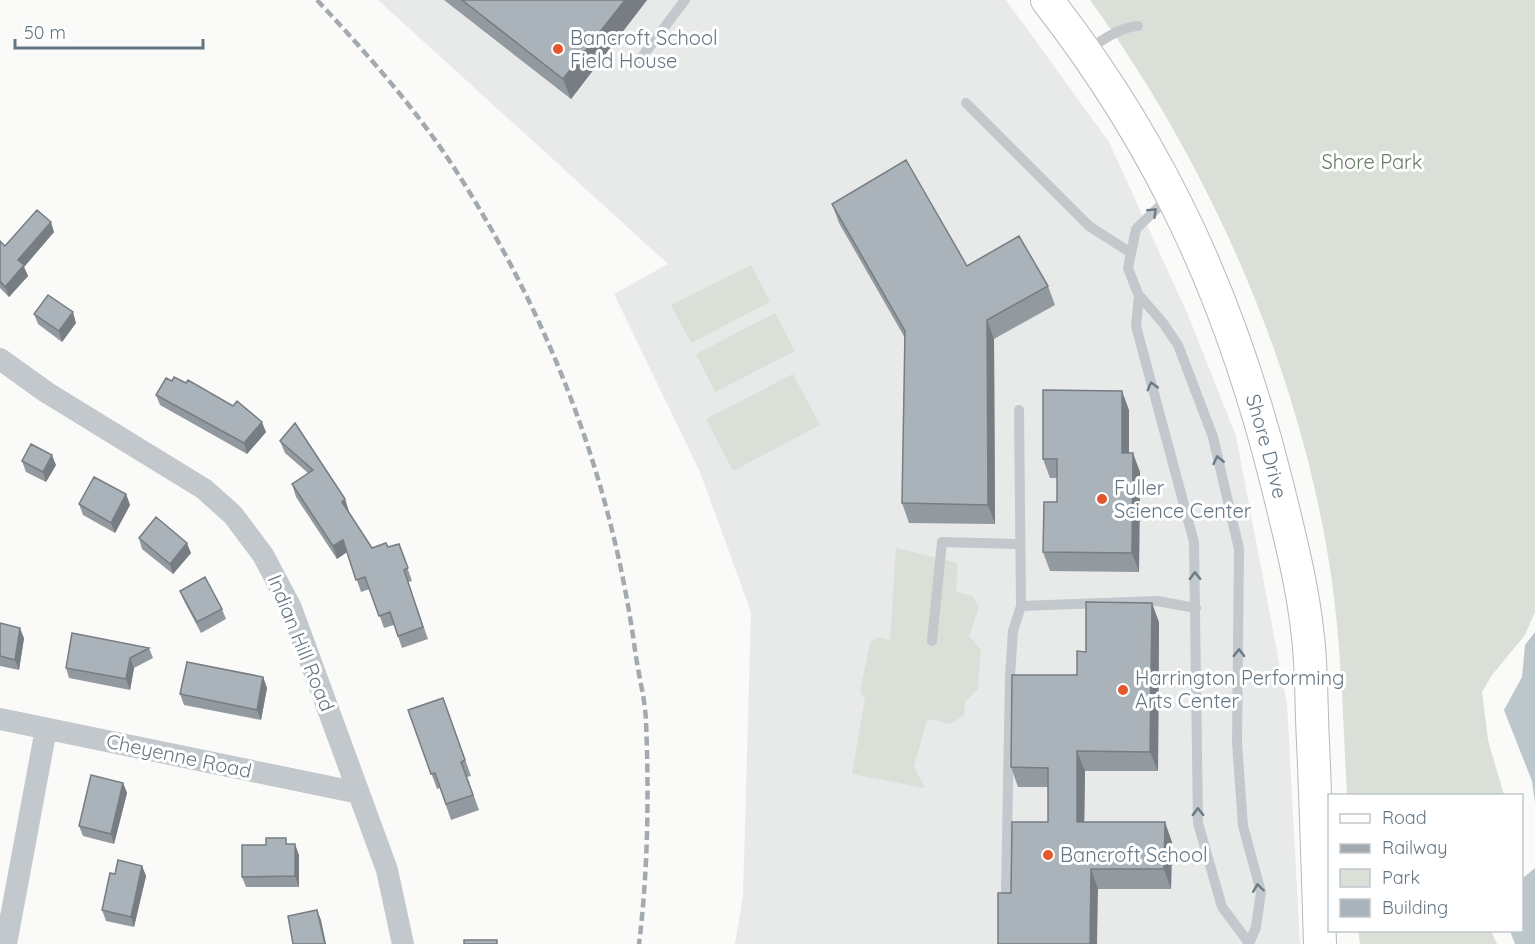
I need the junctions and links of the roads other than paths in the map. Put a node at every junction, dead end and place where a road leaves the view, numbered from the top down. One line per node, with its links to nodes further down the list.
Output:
1 (685, 0): 5 (lane)
2 (1047, 0): 4 (main road, Shore Drive)
3 (1138, 27): 4 (lane)
4 (1085, 51): 7 (main road, Shore Drive)
5 (638, 62)
6 (966, 103): 8 (lane)
7 (1172, 194): 8 (lane, one-way to 7); 23 (main road, Shore Drive)
8 (1131, 253): 9 (lane)
9 (1139, 296): 14 (lane, one-way to 9); 20 (lane, one-way to 9)
10 (0, 359): 18 (street, Indian Hill Road)
11 (1019, 410): 12 (lane)
12 (1020, 544): 13 (lane); 15 (lane)
13 (1021, 606): 14 (lane); 19 (lane)
14 (1196, 608): 20 (lane, one-way to 14)
15 (932, 640)
16 (0, 719): 17 (street, Cheyenne Road)
17 (46, 729): 18 (street, Cheyenne Road); 21 (street)
18 (359, 793): 22 (street, Indian Hill Road)
19 (1006, 893)
20 (1249, 943)
21 (6, 944)
22 (403, 944)
23 (1320, 944)

